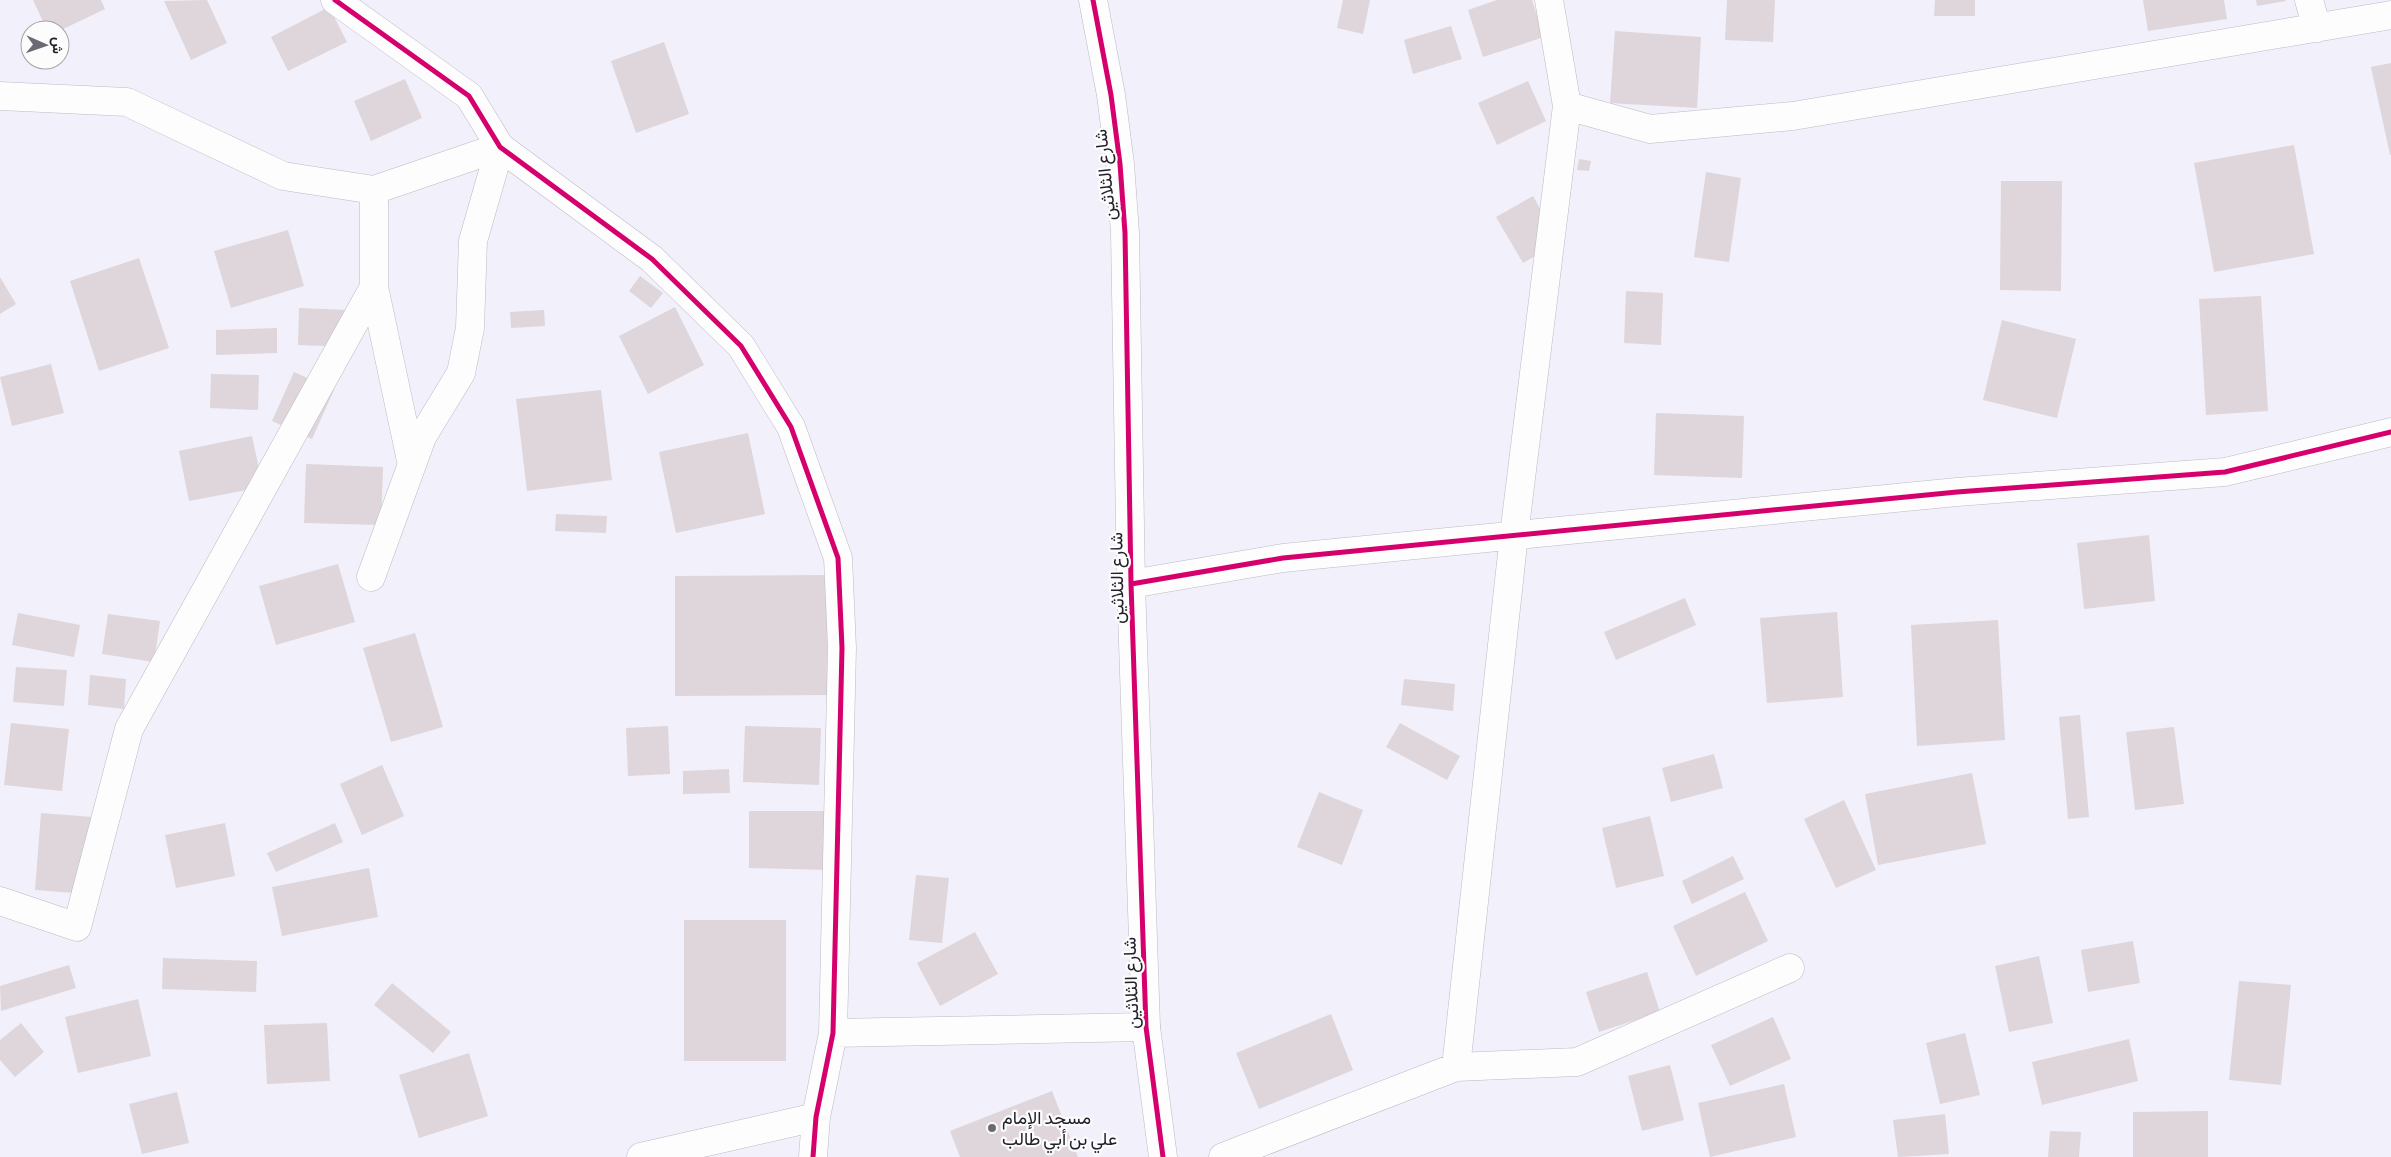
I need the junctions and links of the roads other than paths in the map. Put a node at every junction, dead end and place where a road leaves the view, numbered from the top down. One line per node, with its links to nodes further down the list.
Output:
1 (1093, 0): 16 (street, شارع الثلاثين)
2 (1549, 0): 8 (street)
3 (2309, 0): 6 (street)
4 (348, 3): 9 (street)
5 (2391, 15): 6 (street)
6 (2318, 28): 8 (street)
7 (0, 96): 10 (street)
8 (1567, 106): 14 (street)
9 (500, 147): 10 (street); 13 (street); 20 (street)
10 (374, 190): 11 (street)
11 (374, 287): 13 (street); 17 (street)
12 (2391, 432): 14 (street)
13 (412, 465): 15 (street)
14 (1514, 535): 16 (street); 21 (street)
15 (371, 577)
16 (1131, 584): 19 (street, شارع الثلاثين)
17 (0, 901)
18 (1790, 968): 21 (street)
19 (1146, 1027): 20 (street); 25 (street, شارع الثلاثين)
20 (833, 1033): 22 (street)
21 (1456, 1067): 26 (street)
22 (816, 1117): 23 (street); 24 (street)
23 (641, 1157)
24 (813, 1157)
25 (1163, 1157)
26 (1223, 1157)

